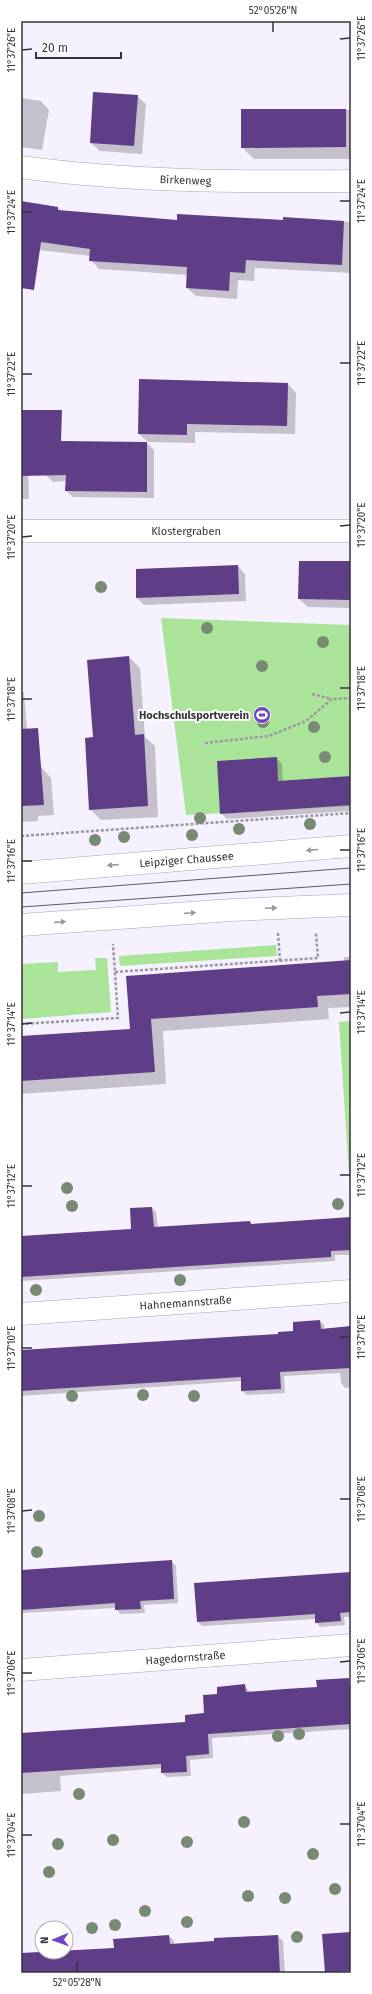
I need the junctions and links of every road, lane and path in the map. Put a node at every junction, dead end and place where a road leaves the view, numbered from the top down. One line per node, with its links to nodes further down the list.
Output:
1 (21, 167): 2 (street, Birkenweg)
2 (351, 180)
3 (21, 531): 4 (street, Klostergraben)
4 (351, 531)
5 (312, 694): 7 (path)
6 (351, 698): 7 (path)
7 (332, 699): 8 (path)
8 (206, 743)
9 (351, 813): 10 (path)
10 (21, 836)
11 (351, 846): 12 (street, Leipziger Chaussee, one-way to 12)
12 (21, 873)
13 (351, 905): 14 (street, one-way to 13)
14 (21, 925)
15 (278, 928): 18 (path)
16 (316, 932): 18 (path)
17 (112, 940): 19 (path)
18 (280, 961): 19 (path)
19 (115, 972): 20 (path)
20 (21, 1024)
21 (351, 1291): 22 (street, Hahnemannstraße)
22 (21, 1314)
23 (351, 1645): 24 (street, Hagedornstraße)
24 (21, 1670)

